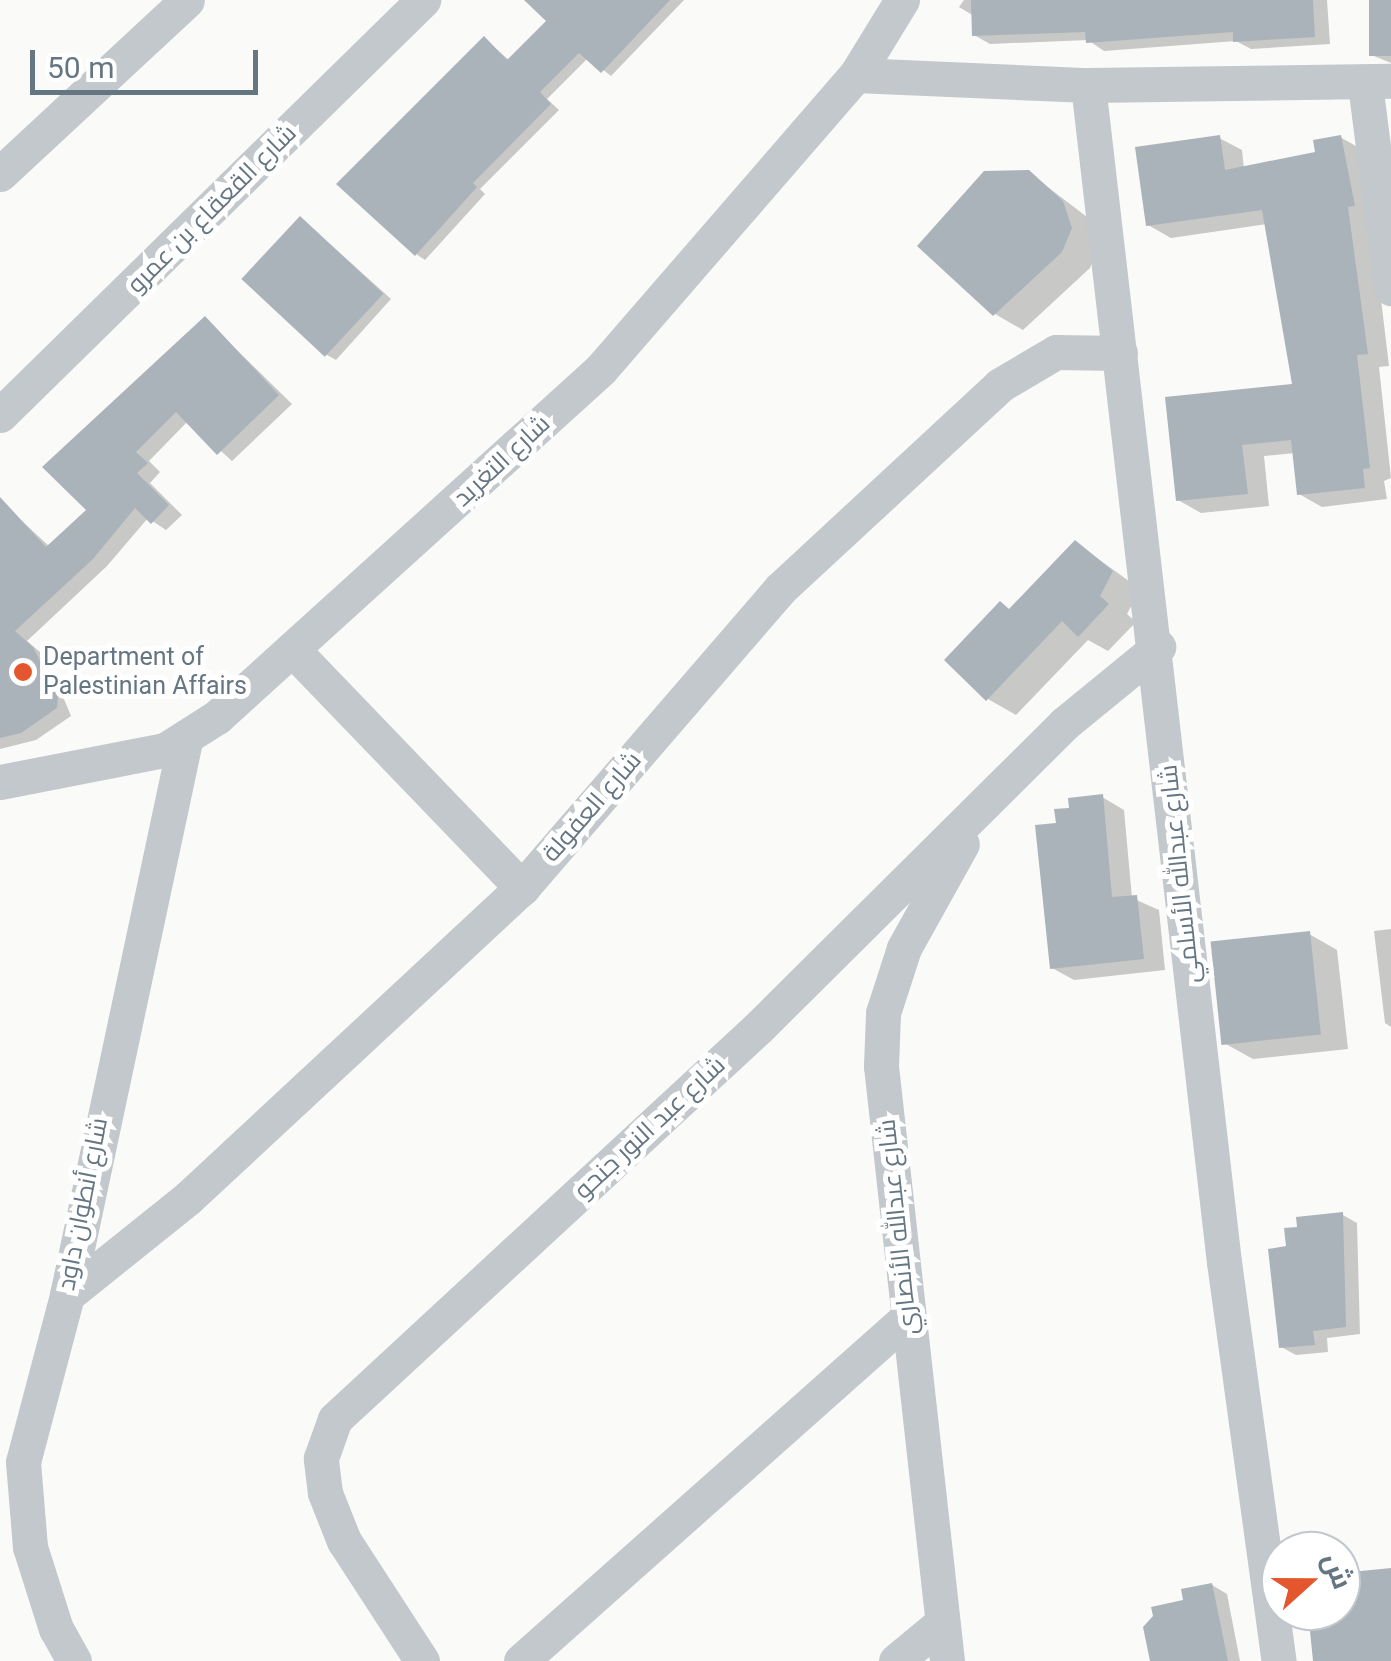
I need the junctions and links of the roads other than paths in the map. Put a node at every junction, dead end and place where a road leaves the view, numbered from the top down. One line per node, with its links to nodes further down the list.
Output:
1 (423, 0): 10 (street, شارع القعقاع بن عمرو)
2 (902, 0): 4 (street, شارع التغريد)
3 (175, 3): 7 (street)
4 (856, 75): 6 (street); 12 (street, شارع التغريد)
5 (1378, 83): 6 (street); 8 (street)
6 (1088, 86): 9 (street, شارع عبدالله الأسلمي)
7 (0, 174)
8 (1391, 288)
9 (1120, 353): 11 (street, شارع عبدالله الأسلمي); 16 (street, شارع العفولة)
10 (0, 415)
11 (1158, 647): 15 (street, شارع عبد النور جنحو); 25 (street, شارع عبدالله الأسلمي)
12 (292, 648): 13 (street, شارع التغريد); 16 (street)
13 (185, 741): 14 (street, شارع التغريد); 17 (street, شارع أنطوان داود)
14 (0, 782)
15 (980, 814): 18 (street, شارع عبدالله الأنصاري); 21 (street, شارع عبد النور جنحو)
16 (522, 888): 17 (street, شارع العفولة)
17 (66, 1295): 20 (street, شارع أنطوان داود)
18 (907, 1318): 19 (street, شارع عبدالله الأنصاري); 22 (street)
19 (942, 1623): 23 (street); 24 (street, شارع عبدالله الأنصاري)
20 (74, 1661)
21 (422, 1661)
22 (521, 1661)
23 (896, 1661)
24 (947, 1661)
25 (1279, 1661)

